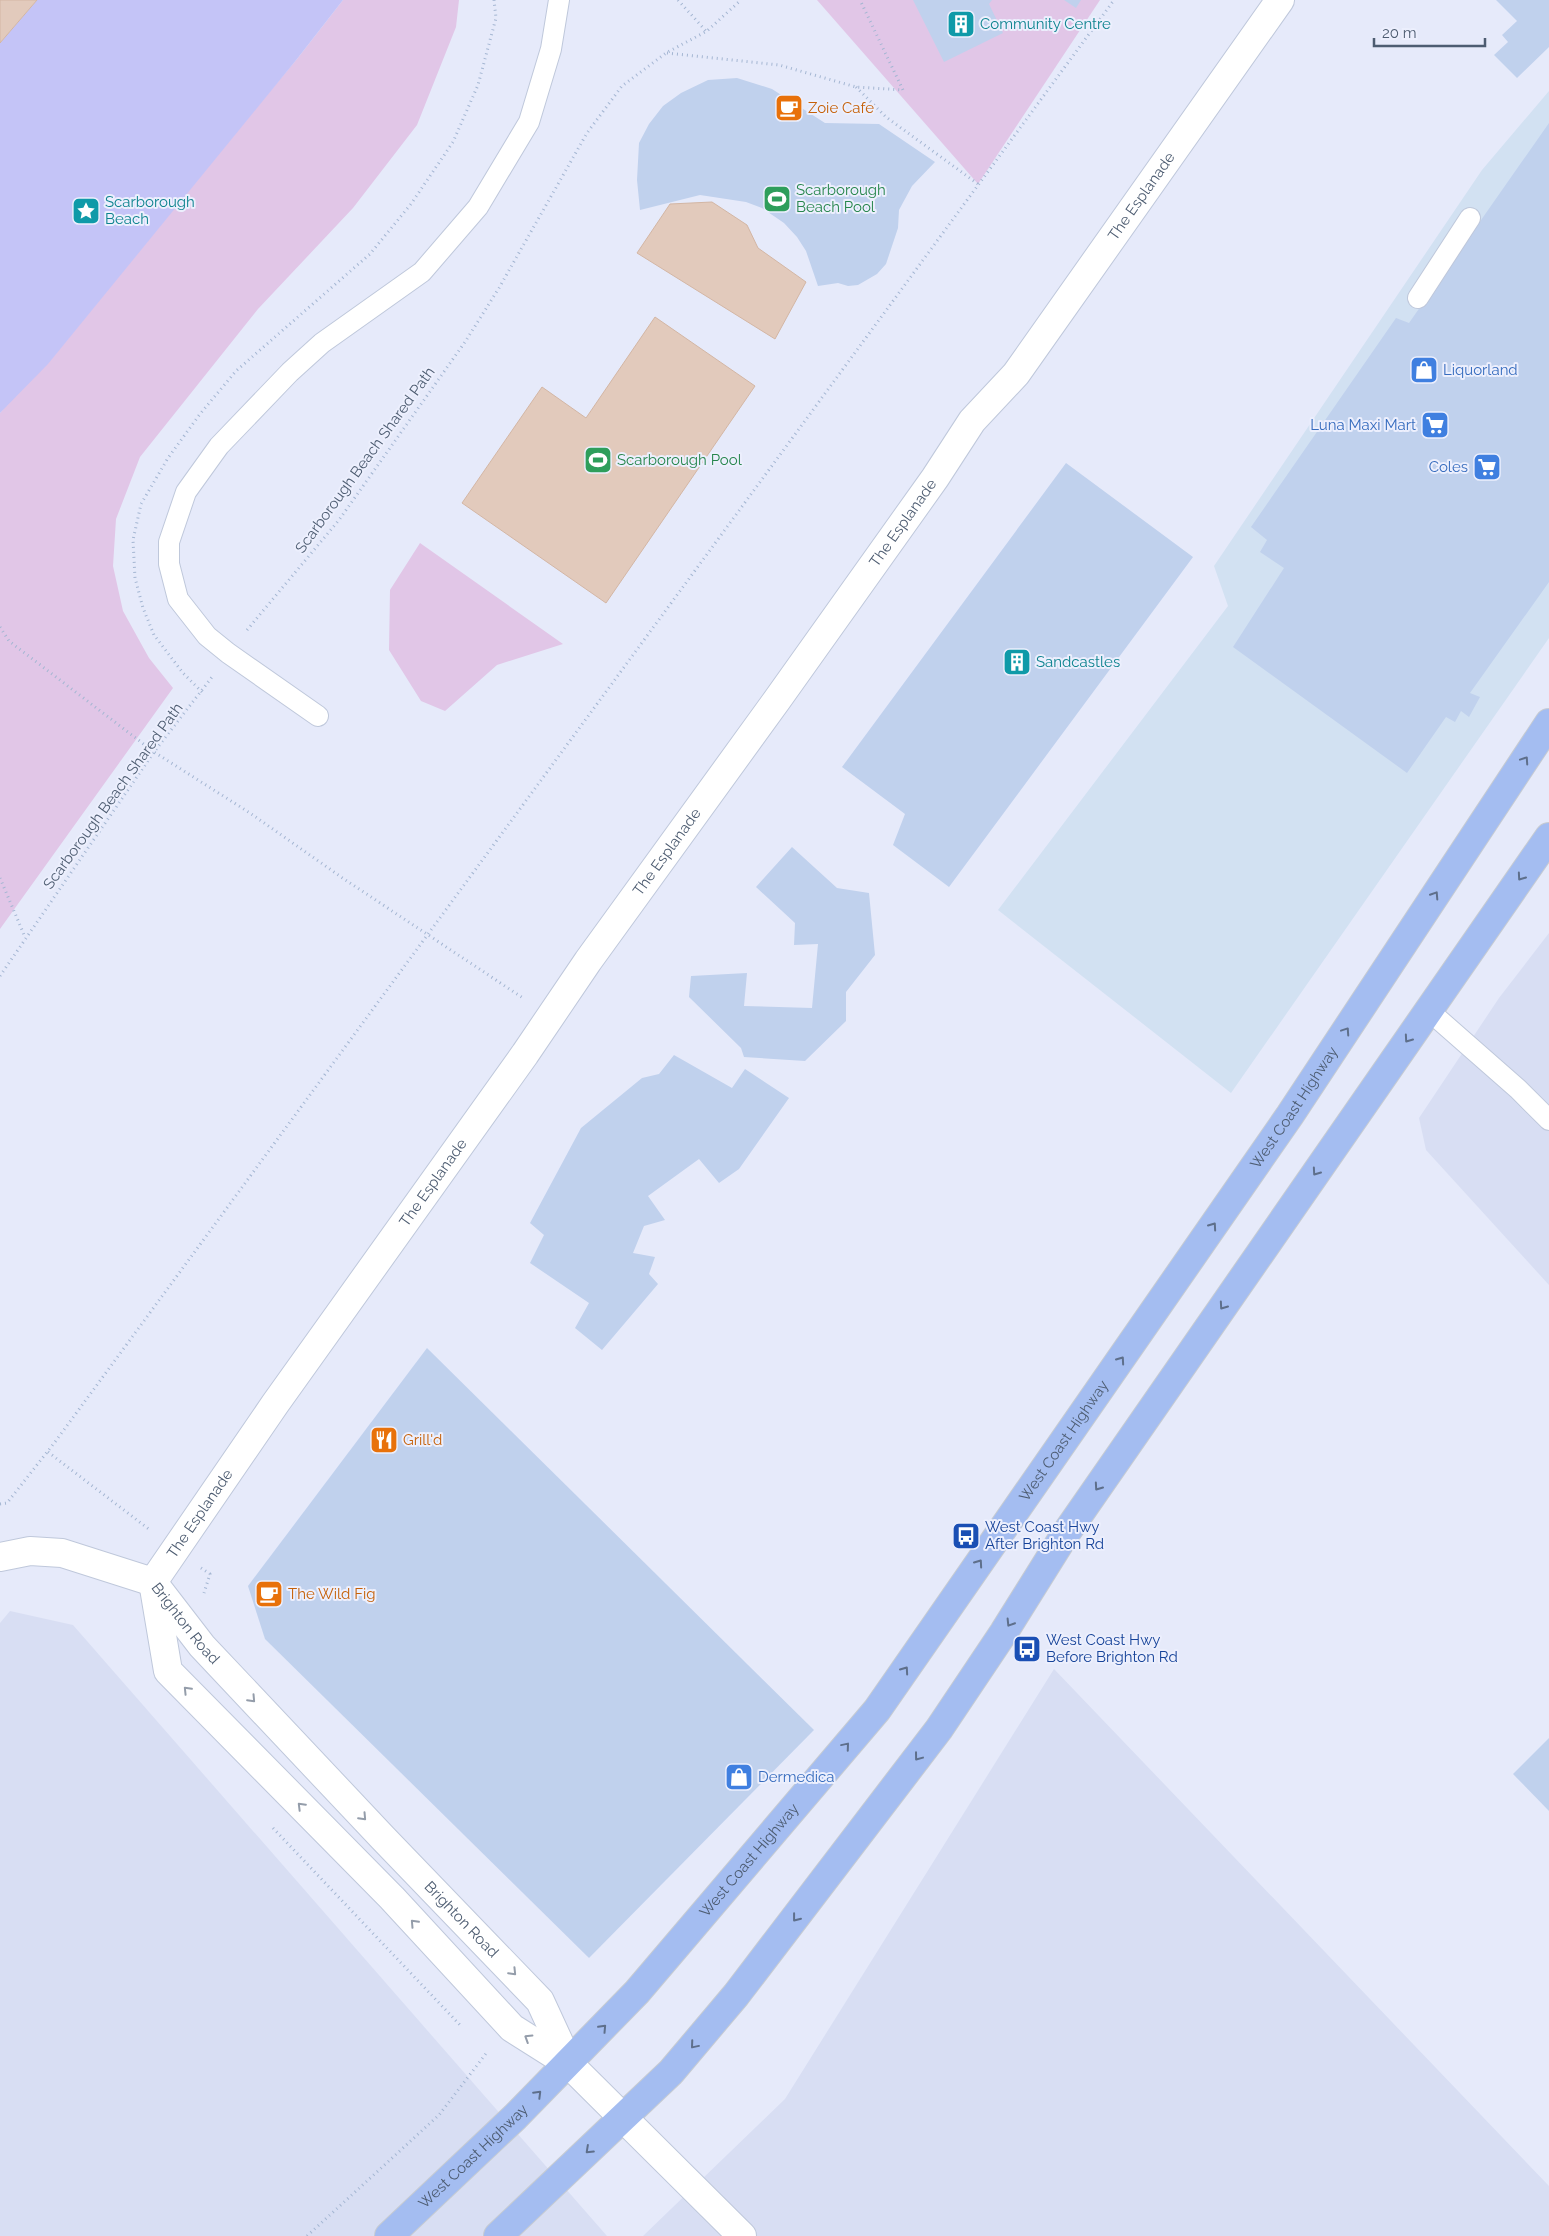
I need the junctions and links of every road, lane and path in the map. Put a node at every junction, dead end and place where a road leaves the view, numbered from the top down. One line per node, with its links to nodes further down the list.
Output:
1 (559, 0): 14 (lane)
2 (678, 0): 7 (path)
3 (741, 0): 7 (path, Scarborough Beach Shared Path)
4 (860, 0): 9 (path)
5 (1114, 0): 10 (path)
6 (1280, 0): 24 (street, The Esplanade)
7 (707, 31): 8 (path, Scarborough Beach Shared Path)
8 (666, 53): 9 (path); 14 (path, Scarborough Beach Shared Path)
9 (856, 87): 10 (path)
10 (978, 184): 20 (path)
11 (1470, 218): 12 (lane)
12 (1418, 298)
13 (0, 627): 17 (path)
14 (228, 653): 15 (lane); 17 (path, Scarborough Beach Shared Path)
15 (318, 716)
16 (1549, 723): 30 (highway, West Coast Highway, one-way to 16)
17 (154, 752): 20 (path); 21 (path, Scarborough Beach Shared Path)
18 (1549, 836): 23 (highway, one-way to 23)
19 (0, 878): 21 (path)
20 (427, 934): 24 (path); 26 (path)
21 (25, 938): 22 (path, Scarborough Beach Shared Path)
22 (0, 976)
23 (1428, 1010): 25 (lane); 31 (highway, one-way to 31)
24 (550, 1017): 28 (street, The Esplanade)
25 (1549, 1120)
26 (0, 1504)
27 (0, 1557): 28 (street)
28 (153, 1582): 30 (street, Brighton Road, one-way to 30); 30 (street, Brighton Road, one-way to 28)
29 (486, 2052): 32 (path)
30 (569, 2064): 31 (street, Brighton Road); 33 (highway, West Coast Highway, one-way to 30)
31 (624, 2117): 34 (highway, one-way to 34); 35 (street, Brighton Road)
32 (308, 2236)
33 (388, 2236)
34 (498, 2236)
35 (742, 2236)

